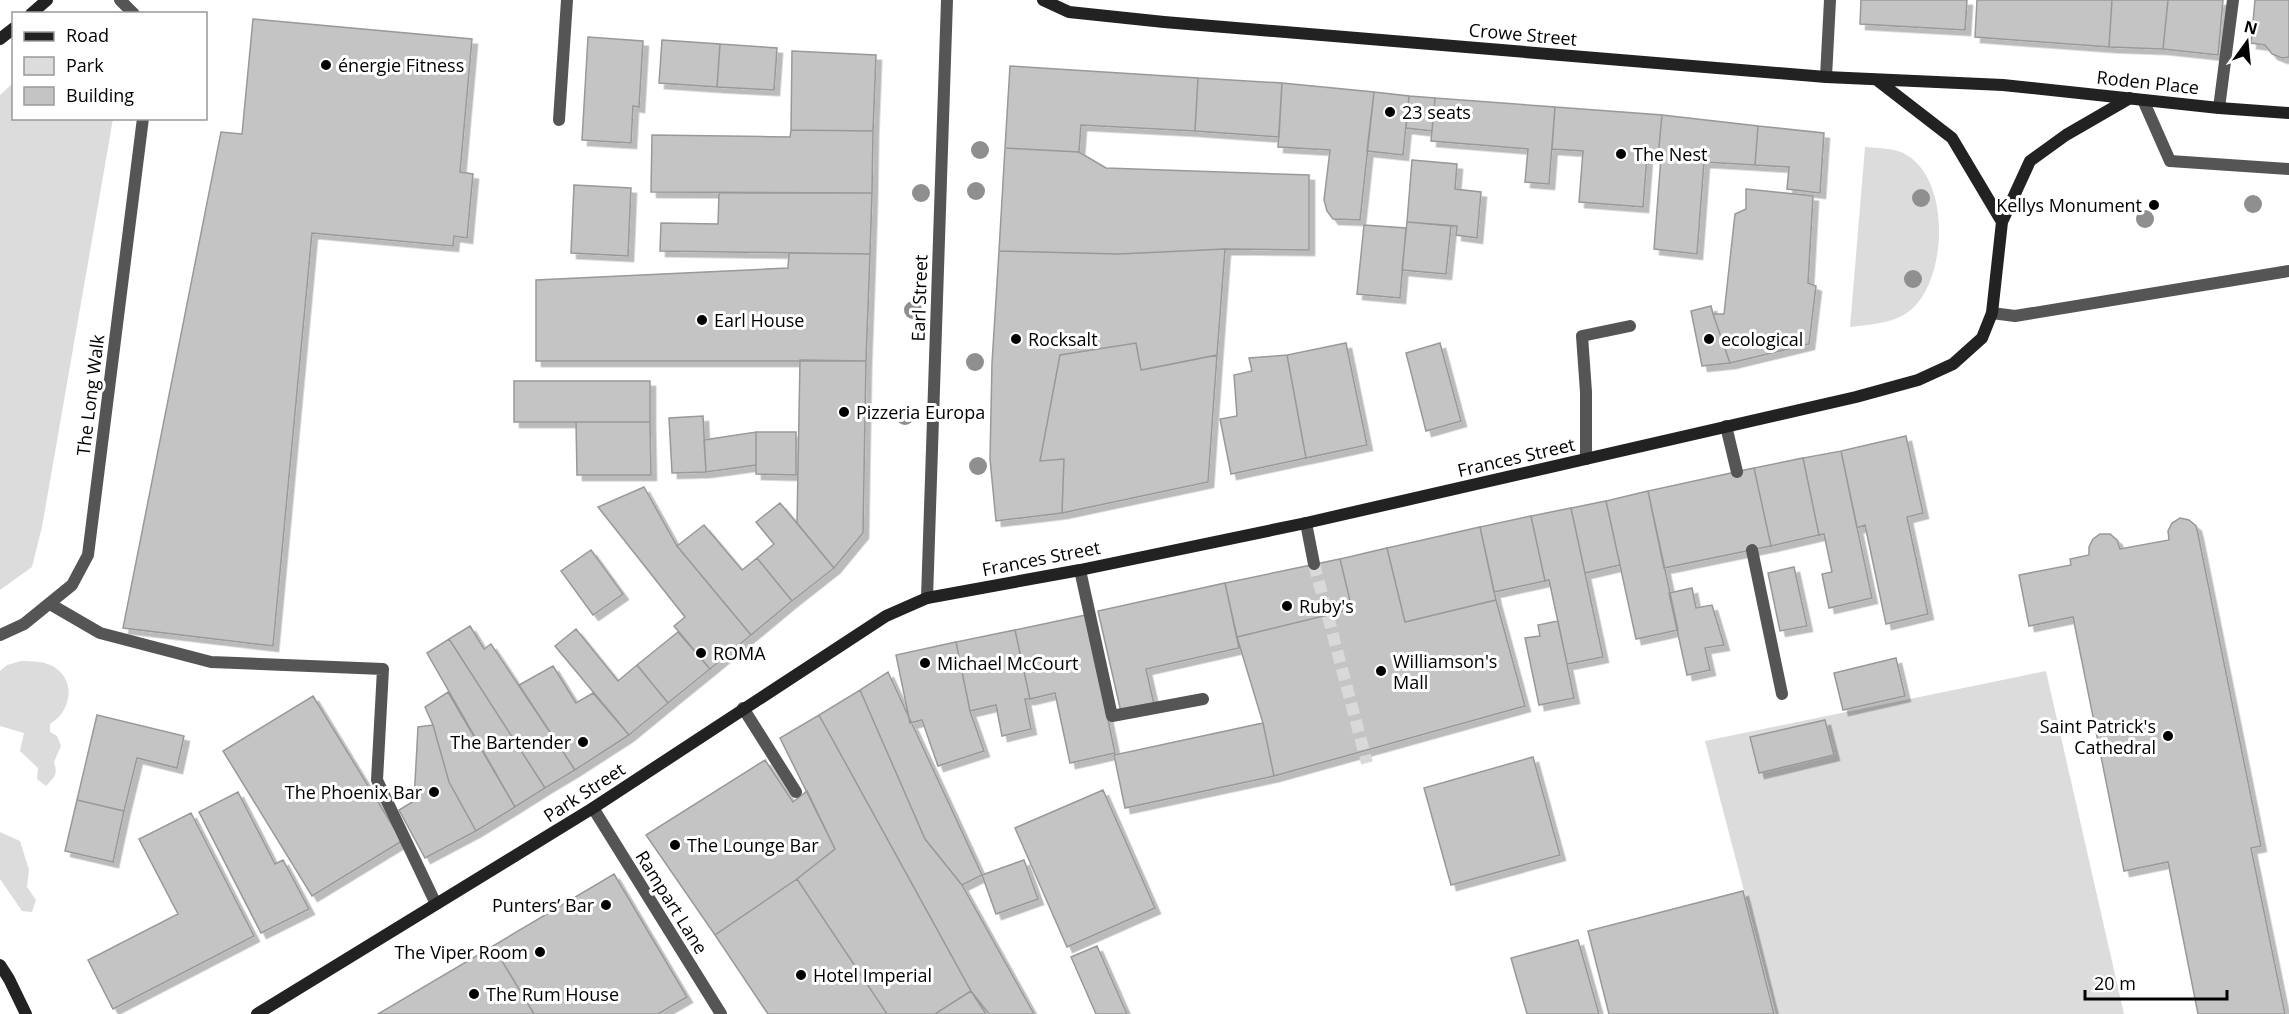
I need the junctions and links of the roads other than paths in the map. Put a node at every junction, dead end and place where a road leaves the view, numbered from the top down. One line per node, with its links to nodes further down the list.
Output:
1 (47, 0): 8 (main road)
2 (120, 0): 9 (street)
3 (567, 0): 19 (street)
4 (947, 0): 32 (street, Earl Street)
5 (1043, 0): 12 (main road, Crowe Street)
6 (1830, 0): 12 (street)
7 (2233, 0): 16 (street)
8 (33, 12)
9 (132, 12)
10 (12, 30): 11 (main road)
11 (0, 39)
12 (1826, 77): 13 (main road, Crowe Street)
13 (1877, 80): 14 (main road, Crowe Street); 21 (main road)
14 (2003, 85): 15 (main road, Roden Place)
15 (2137, 99): 16 (main road, Roden Place); 20 (street); 21 (main road, Frances Street)
16 (2219, 108): 17 (main road, Roden Place)
17 (2289, 113)
18 (143, 120): 33 (street, The Long Walk)
19 (559, 120)
20 (2289, 169)
21 (2002, 222): 23 (main road, Frances Street)
22 (2289, 272): 23 (street)
23 (1992, 313): 25 (main road, Frances Street)
24 (1630, 326): 26 (street)
25 (1726, 426): 26 (main road, Frances Street); 27 (street)
26 (1586, 459): 28 (main road, Frances Street)
27 (1737, 472)
28 (1306, 523): 30 (street); 31 (main road, Frances Street)
29 (1752, 550): 35 (street)
30 (1314, 564)
31 (1080, 570): 32 (main road, Frances Street); 36 (street)
32 (927, 598): 37 (main road, Park Street)
33 (50, 604): 34 (street, The Long Walk); 40 (street)
34 (0, 635)
35 (1782, 694)
36 (1203, 699)
37 (743, 708): 38 (street); 39 (main road, Park Street)
38 (796, 792)
39 (593, 808): 40 (main road, Park Street); 45 (street, Rampart Lane)
40 (436, 904): 42 (main road, Park Street)
41 (0, 965): 43 (main road)
42 (273, 1010): 44 (main road, Park Street)
43 (26, 1014)
44 (257, 1014)
45 (721, 1014)

